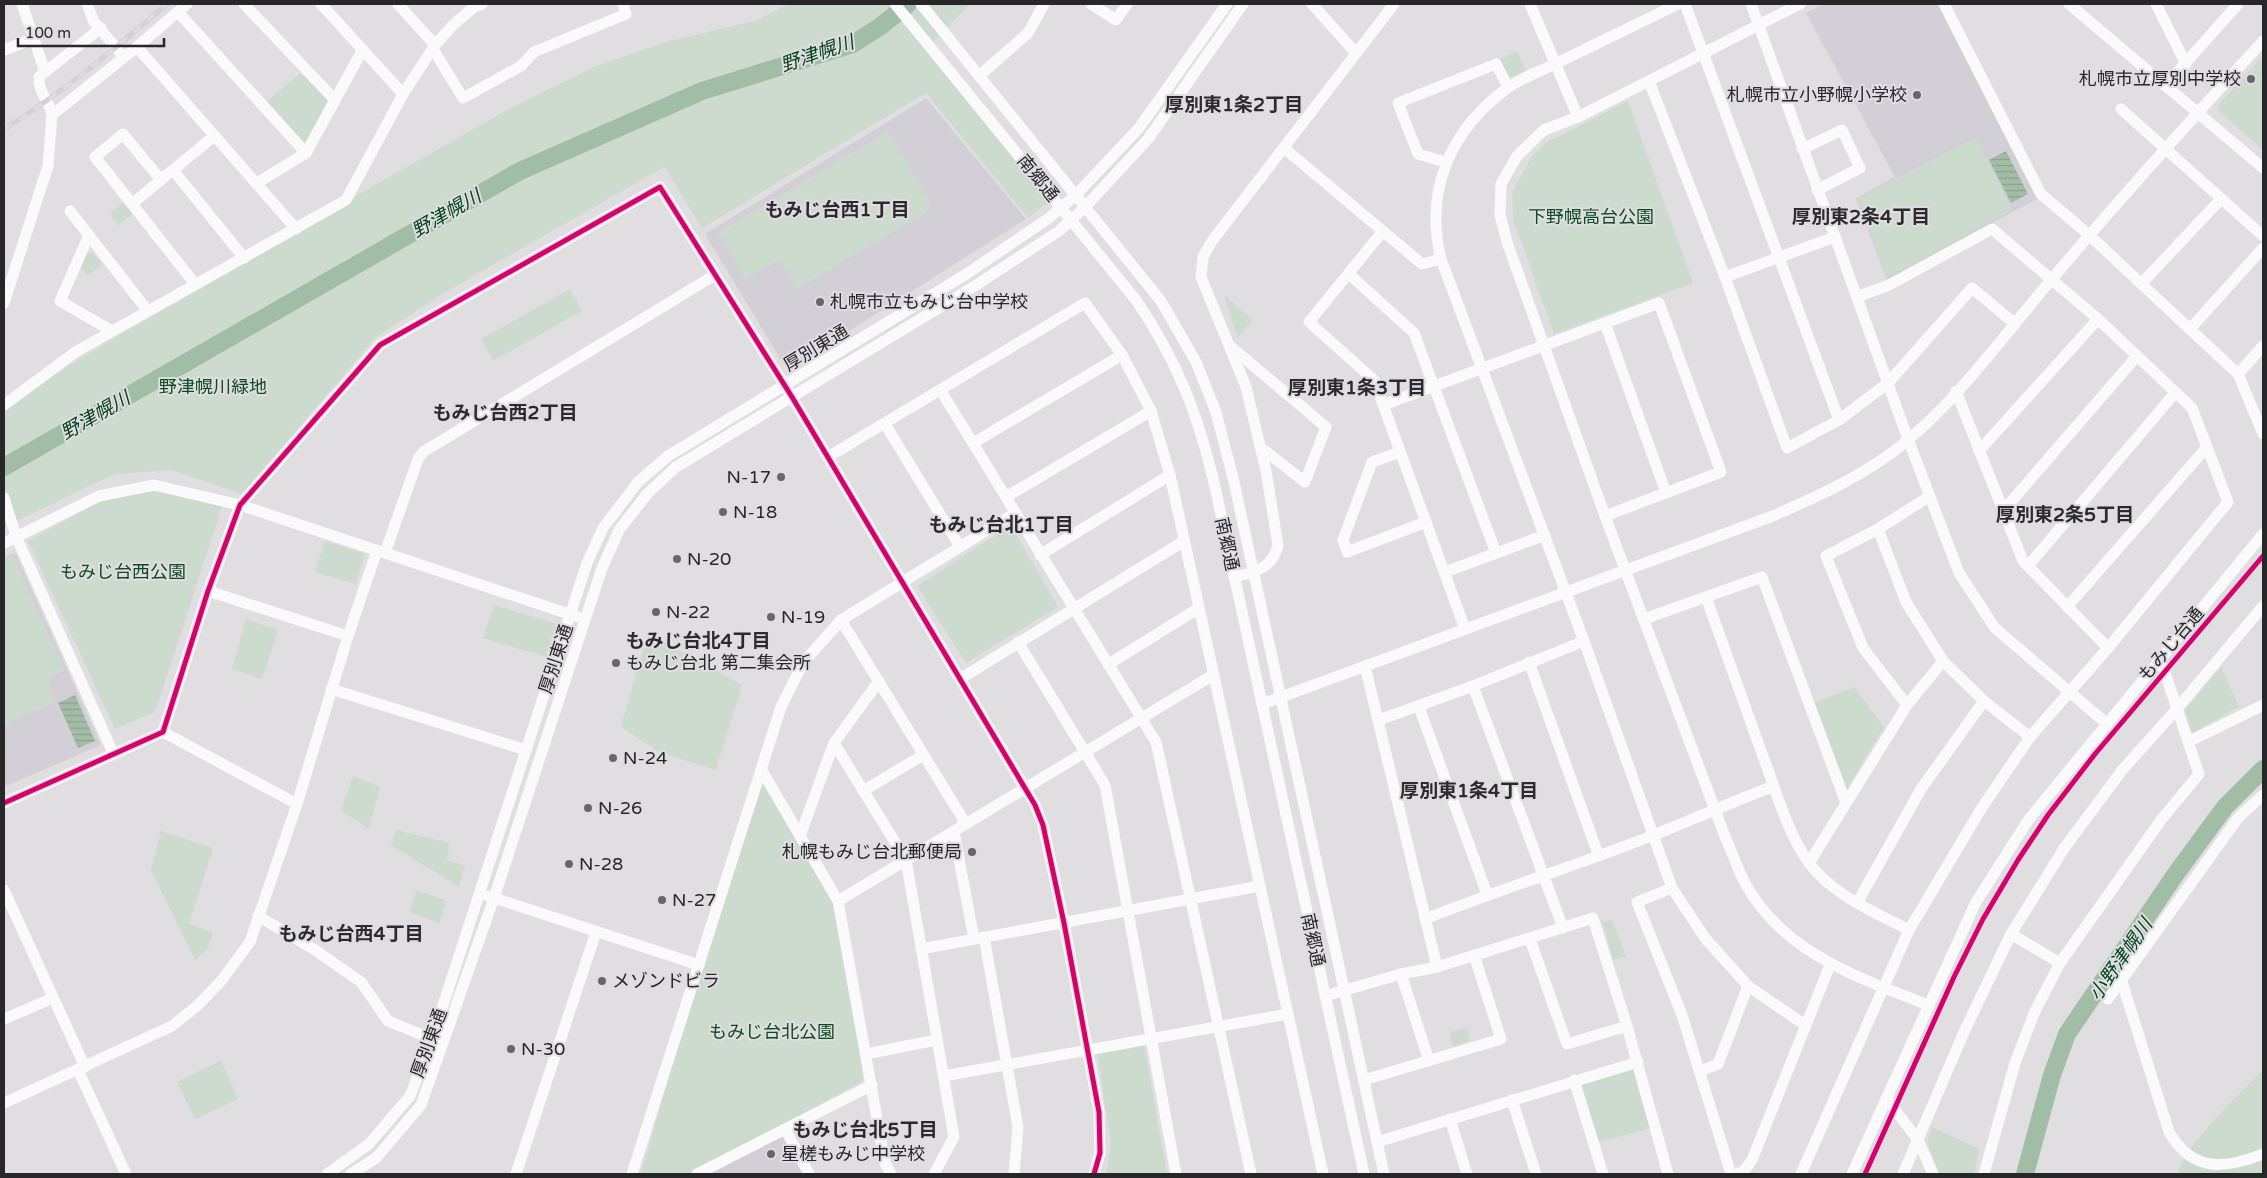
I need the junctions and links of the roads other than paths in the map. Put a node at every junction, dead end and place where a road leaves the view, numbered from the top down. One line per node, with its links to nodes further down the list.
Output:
1 (22, 4): 30 (street)
2 (87, 4): 29 (street)
3 (186, 4): 27 (street)
4 (244, 4): 47 (street)
5 (321, 4): 35 (street)
6 (398, 4): 33 (street)
7 (624, 4): 33 (street)
8 (895, 4): 67 (street, 南郷通)
9 (921, 4): 42 (street, 南郷通)
10 (1044, 4): 42 (street)
11 (1091, 4): 12 (street)
12 (1127, 4)
13 (1227, 4): 63 (street, 厚別東通)
14 (1242, 4): 66 (street, 厚別東通)
15 (1312, 4): 37 (street)
16 (1394, 4): 37 (street)
17 (1531, 4): 39 (street)
18 (1678, 4): 39 (street)
19 (1685, 4): 36 (street)
20 (1751, 4): 28 (street)
21 (1800, 4): 28 (street)
22 (1944, 4): 73 (street)
23 (2069, 4): 44 (street)
24 (2156, 4): 40 (street)
25 (476, 5): 33 (street)
26 (2234, 5): 40 (street)
27 (178, 12): 32 (street); 56 (street)
28 (1758, 27): 36 (street); 54 (street)
29 (101, 28): 38 (street); 41 (street)
30 (35, 38): 34 (street); 41 (street)
31 (2263, 41): 49 (street)
32 (137, 47): 38 (street); 52 (street)
33 (434, 47): 46 (street)
34 (4, 50)
35 (362, 51): 46 (street); 47 (street)
36 (1702, 52): 43 (street); 78 (street)
37 (1356, 53): 53 (street)
38 (124, 58): 50 (street)
39 (1556, 64): 45 (street); 51 (street)
40 (2186, 64): 44 (street)
41 (45, 72): 50 (street)
42 (979, 76): 63 (street, 南郷通)
43 (1649, 80): 51 (street); 82 (street)
44 (2165, 86): 49 (street)
45 (1508, 87): 57 (street); 57 (street)
46 (403, 94): 70 (street)
47 (335, 100): 56 (street)
48 (2121, 109): 55 (street)
49 (2198, 113): 55 (street); 58 (street)
50 (52, 115): 87 (street)
51 (1578, 117): 95 (street)
52 (214, 136): 59 (street); 61 (street)
53 (1284, 148): 71 (street); 94 (street)
54 (1802, 149): 62 (street); 62 (street)
55 (2165, 150): 64 (street); 73 (street)
56 (306, 153): 61 (street)
57 (1445, 162): 79 (street)
58 (2263, 168)
59 (173, 170): 60 (street); 77 (street)
60 (161, 180): 65 (street); 65 (street)
61 (257, 183): 70 (street)
62 (1817, 190): 75 (street)
63 (1076, 196): 66 (street, 南郷通); 67 (street, 厚別東通)
64 (2221, 200): 74 (street); 85 (street)
65 (132, 204): 84 (street)
66 (1085, 207): 69 (street, 厚別東通); 144 (street, 南郷通)
67 (1062, 208): 69 (street, 南郷通); 102 (street, 厚別東通)
68 (70, 211): 72 (street)
69 (1072, 220): 107 (street, 厚別東通); 145 (street, 南郷通)
70 (296, 229): 77 (street)
71 (1384, 232): 79 (street); 80 (street)
72 (89, 235): 88 (street); 93 (street)
73 (2089, 235): 83 (street); 85 (street)
74 (2263, 236)
75 (1834, 237): 78 (street); 86 (street)
76 (2263, 248): 92 (street)
77 (244, 258): 84 (street)
78 (1779, 258): 82 (street); 111 (street)
79 (1441, 259): 99 (street)
80 (1349, 274): 103 (street); 109 (street)
81 (715, 275): 102 (street); 126 (street); 138 (street)
82 (1725, 277): 111 (street)
83 (2052, 278): 86 (street); 89 (street); 91 (street)
84 (195, 284): 88 (street)
85 (2142, 284): 92 (street)
86 (1856, 297): 101 (street)
87 (4, 300)
88 (147, 310): 93 (street)
89 (2098, 319): 98 (street); 118 (street)
90 (1605, 323): 95 (street); 122 (street); 122 (street)
91 (2014, 323): 101 (street); 105 (street)
92 (2190, 329): 100 (street)
93 (112, 331): 108 (street)
94 (1229, 345): 116 (street); 116 (street)
95 (1545, 345): 99 (street); 129 (street)
96 (2263, 346): 100 (street)
97 (1122, 355): 104 (street); 110 (street); 115 (street)
98 (2137, 356): 106 (street); 127 (street)
99 (1482, 368): 103 (street); 133 (street)
100 (2238, 374): 113 (street)
101 (1888, 383): 111 (street); 114 (street)
102 (784, 384): 107 (street); 154 (street, 厚別東通)
103 (1434, 386): 109 (street); 139 (street)
104 (941, 391): 112 (street); 115 (street)
105 (1956, 391): 114 (street); 118 (street)
106 (2175, 393): 117 (street); 141 (street)
107 (792, 397): 120 (street); 155 (street, 厚別東通)
108 (4, 405)
109 (1383, 405): 119 (street)
110 (1150, 411): 121 (street); 123 (street)
111 (1839, 420)
112 (885, 424): 120 (street); 137 (street)
113 (2263, 434)
114 (1908, 439): 124 (street); 142 (street)
115 (974, 442): 123 (street)
116 (1260, 447): 144 (street)
117 (2207, 447): 152 (street); 162 (street)
118 (1979, 451): 127 (street)
119 (1400, 452): 130 (street); 130 (street)
120 (828, 457): 146 (street)
121 (1170, 475): 135 (street); 140 (street)
122 (1666, 493): 129 (street)
123 (1006, 496): 128 (street)
124 (1930, 496): 131 (street); 173 (street)
125 (5, 500): 134 (street)
126 (240, 505): 134 (street); 138 (street); 147 (street)
127 (2003, 511): 141 (street)
128 (1015, 513): 137 (street); 140 (street)
129 (1605, 516): 142 (street)
130 (1426, 522): 143 (street)
131 (1878, 530): 164 (street); 177 (street)
132 (2263, 534): 163 (street, もみじ台通)
133 (1545, 535): 139 (street); 148 (street)
134 (16, 536): 136 (street); 190 (street)
135 (1184, 541): 151 (street); 153 (street)
136 (4, 543)
137 (959, 545): 146 (street)
138 (381, 551): 154 (street); 159 (street)
139 (1496, 553): 143 (street)
140 (1040, 555): 151 (street)
141 (2028, 566): 152 (street)
142 (1625, 570): 148 (street); 156 (street)
143 (1445, 572): 158 (street)
144 (1254, 573): 145 (street); 174 (street, 南郷通)
145 (1234, 577): 176 (street, 南郷通)
146 (902, 581): 157 (street); 169 (street)
147 (208, 591): 159 (street); 184 (street)
148 (1566, 592): 158 (street); 160 (street)
149 (1706, 597): 156 (street); 193 (street); 198 (street)
150 (2263, 606): 180 (street)
151 (1074, 607): 161 (street); 166 (street)
152 (2067, 607): 162 (street)
153 (1199, 608): 166 (street); 168 (street)
154 (571, 615): 155 (street); 188 (street, 厚別東通)
155 (584, 619): 214 (street, 厚別東通)
156 (1644, 619): 200 (street)
157 (841, 620): 170 (street); 192 (street)
158 (1465, 629): 167 (street)
159 (348, 636): 172 (street)
160 (1584, 641): 165 (street); 203 (street)
161 (1018, 642): 169 (street); 189 (street)
162 (2108, 648): 173 (street)
163 (2160, 658): 180 (street); 183 (street, もみじ台通)
164 (1944, 661): 175 (street); 177 (street)
165 (1530, 662): 171 (street); 205 (street)
166 (1109, 664): 181 (street)
167 (1365, 666): 174 (street); 182 (street)
168 (1213, 675): 181 (street); 209 (street)
169 (960, 678): 194 (street)
170 (879, 681): 187 (street); 191 (street)
171 (1473, 686): 179 (street); 208 (street)
172 (331, 689): 188 (street); 199 (street)
173 (2069, 693): 183 (street); 185 (street)
174 (1280, 698): 176 (street); 239 (street, 南郷通)
175 (1984, 700): 185 (street); 217 (street)
176 (1262, 704): 240 (street, 南郷通)
177 (1908, 705): 198 (street)
178 (2263, 705): 186 (street)
179 (1418, 707): 182 (street); 213 (street)
180 (2176, 710): 186 (street); 226 (street)
181 (1142, 718): 189 (street); 215 (street)
182 (1379, 720): 221 (street)
183 (2106, 723): 243 (street, もみじ台通)
184 (163, 732): 190 (street); 199 (street)
185 (2030, 737): 224 (street)
186 (2188, 742): 231 (street)
187 (834, 743): 195 (street); 204 (street)
188 (526, 750): 212 (street, 厚別東通)
189 (1086, 752): 194 (street); 219 (street)
190 (113, 753): 197 (street)
191 (923, 755): 195 (street); 201 (street)
192 (761, 769): 204 (street); 232 (street)
193 (1774, 786): 200 (street); 207 (street)
194 (1026, 787): 201 (street); 222 (street)
195 (863, 791): 206 (street)
196 (2263, 795): 236 (street)
197 (4, 803)
198 (1846, 803): 207 (street)
199 (297, 804): 220 (street)
200 (1714, 808): 203 (street); 233 (street)
201 (966, 824): 202 (street)
202 (954, 832): 206 (street); 227 (street)
203 (1653, 835): 205 (street); 210 (street)
204 (800, 836): 216 (street)
205 (1598, 854): 208 (street)
206 (906, 860): 216 (street); 229 (street)
207 (1809, 863): 217 (street)
208 (1543, 876): 213 (street); 223 (street)
209 (1260, 886): 215 (street); 244 (street)
210 (1672, 888): 237 (street); 258 (street)
211 (4, 890): 218 (street)
212 (479, 894): 214 (street); 250 (street, 厚別東通)
213 (1487, 894): 221 (street)
214 (494, 898): 225 (street); 273 (street, 厚別東通)
215 (1190, 900): 219 (street); 247 (street)
216 (838, 901): 253 (street)
217 (1857, 903): 224 (street)
218 (7, 905): 241 (street)
219 (1128, 911): 222 (street); 249 (street)
220 (258, 916): 250 (street); 257 (street)
221 (1425, 920): 234 (street)
222 (1064, 923): 227 (street); 252 (street)
223 (1563, 928): 228 (street); 248 (street)
224 (1909, 930): 238 (street)
225 (596, 932): 232 (street); 274 (street)
226 (2012, 934): 231 (street); 268 (street)
227 (979, 938): 229 (street); 256 (street)
228 (1530, 939): 230 (street); 248 (street)
229 (921, 949): 251 (street)
230 (1474, 956): 234 (street); 254 (street)
231 (2060, 963): 297 (street)
232 (699, 965): 275 (street)
233 (1830, 965): 238 (street); 246 (street)
234 (1437, 967): 235 (street)
235 (1402, 974): 239 (street); 254 (street)
236 (2122, 982): 242 (street); 270 (street)
237 (1748, 986): 246 (street); 258 (street)
238 (1882, 987): 243 (street); 293 (street)
239 (1344, 990): 240 (street); 260 (street, 南郷通)
240 (1325, 996): 285 (street, 南郷通)
241 (53, 998): 245 (street); 257 (street)
242 (2108, 999)
243 (1928, 1005): 263 (street, もみじ台通)
244 (1288, 1014): 247 (street); 284 (street)
245 (4, 1019)
246 (1805, 1025): 292 (street)
247 (1219, 1026): 249 (street); 283 (street)
248 (1627, 1026): 255 (street)
249 (1152, 1038): 252 (street); 282 (street)
250 (432, 1039): 272 (street, 厚別東通)
251 (936, 1040): 253 (street); 259 (street)
252 (1086, 1049): 256 (street); 281 (street)
253 (866, 1054): 262 (street)
254 (1429, 1061): 260 (street)
255 (1638, 1062): 261 (street); 290 (street)
256 (1008, 1064): 259 (street); 280 (street)
257 (81, 1069): 265 (street); 271 (street)
258 (1701, 1071): 291 (street)
259 (944, 1076): 279 (street)
260 (1364, 1080): 269 (street, 南郷通)
261 (1574, 1080): 264 (street); 289 (street)
262 (872, 1085): 267 (street); 278 (street)
263 (1886, 1098): 268 (street); 294 (street, もみじ台通)
264 (1512, 1100): 266 (street); 288 (street)
265 (4, 1103)
266 (1450, 1119): 269 (street); 287 (street)
267 (785, 1129): 276 (street); 277 (street)
268 (1918, 1140): 295 (street); 296 (street)
269 (1377, 1142): 286 (street, 南郷通)
270 (2263, 1154)
271 (126, 1174)
272 (327, 1174)
273 (351, 1174)
274 (516, 1174)
275 (632, 1174)
276 (697, 1174)
277 (809, 1174)
278 (891, 1174)
279 (934, 1174)
280 (1014, 1174)
281 (1094, 1174)
282 (1176, 1174)
283 (1251, 1174)
284 (1323, 1174)
285 (1364, 1174)
286 (1384, 1174)
287 (1467, 1174)
288 (1536, 1174)
289 (1602, 1174)
290 (1668, 1174)
291 (1731, 1174)
292 (1737, 1174)
293 (1800, 1174)
294 (1852, 1174)
295 (1903, 1174)
296 (1933, 1174)
297 (1984, 1174)

